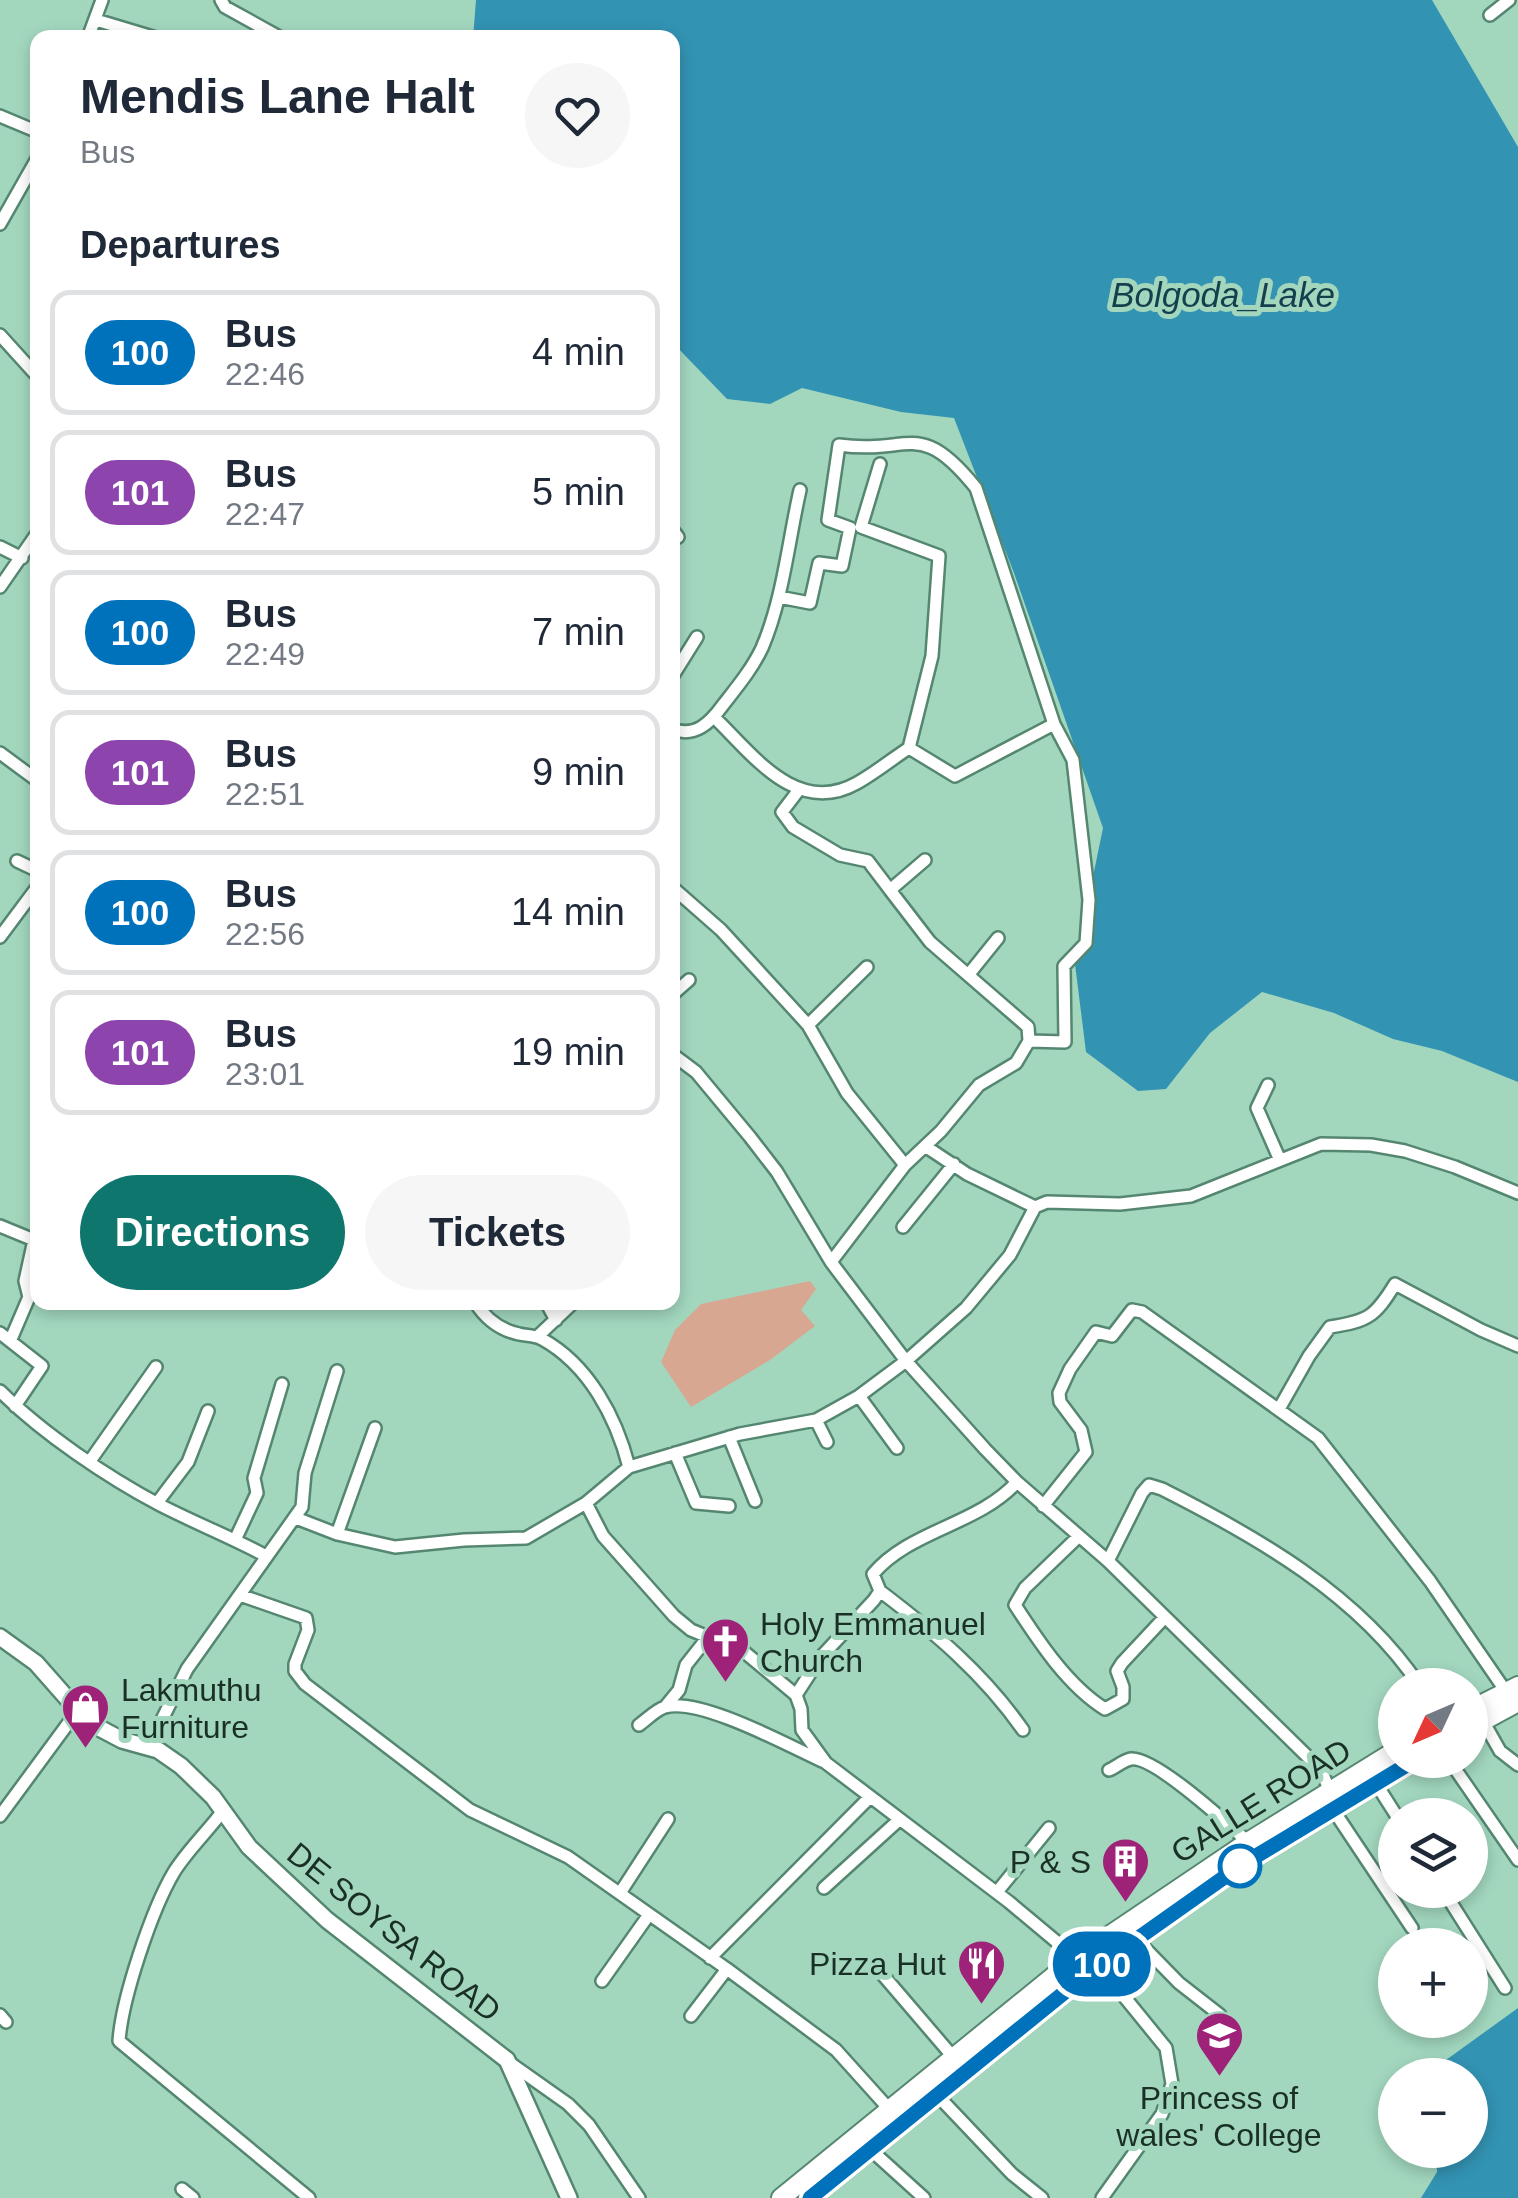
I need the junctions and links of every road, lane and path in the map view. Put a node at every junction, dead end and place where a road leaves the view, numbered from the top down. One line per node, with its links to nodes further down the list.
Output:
1 (102, 0): 5 (street)
2 (221, 0): 8 (street)
3 (1509, 0): 4 (street)
4 (1490, 15)
5 (96, 20): 6 (street); 7 (street)
6 (92, 30)
7 (129, 30)
8 (266, 30)
9 (0, 116): 10 (street)
10 (30, 129)
11 (30, 175): 12 (street)
12 (0, 224)
13 (0, 335): 14 (street)
14 (30, 368)
15 (880, 464): 27 (street)
16 (800, 490): 21 (street)
17 (30, 545): 19 (street)
18 (0, 548): 19 (street)
19 (22, 558): 20 (street)
20 (0, 587)
21 (780, 597): 24 (street); 25 (street)
22 (697, 638): 23 (street)
23 (680, 665)
24 (714, 717): 26 (street); 30 (street)
25 (1054, 724): 27 (street); 44 (street)
26 (680, 732)
27 (909, 748): 30 (street)
28 (0, 753): 29 (street)
29 (30, 775)
30 (798, 790): 34 (street)
31 (925, 860): 34 (street)
32 (18, 861): 33 (street)
33 (30, 867)
34 (890, 890): 40 (street)
35 (680, 895): 43 (street)
36 (30, 897): 37 (street)
37 (0, 937)
38 (998, 938): 40 (street)
39 (867, 966): 43 (street)
40 (969, 974): 44 (street)
41 (688, 980): 42 (street)
42 (680, 988)
43 (808, 1025): 50 (street)
44 (1029, 1041): 47 (street)
45 (680, 1060): 57 (street)
46 (1268, 1085): 48 (street)
47 (926, 1146): 49 (street); 50 (street)
48 (1279, 1158): 51 (street); 52 (street)
49 (954, 1164): 52 (street); 54 (street)
50 (905, 1165): 57 (street)
51 (1518, 1193)
52 (1036, 1208): 67 (street)
53 (0, 1226): 55 (street)
54 (903, 1227)
55 (30, 1238)
56 (30, 1262): 58 (street)
57 (831, 1262): 67 (street)
58 (30, 1297)
59 (30, 1297): 64 (street)
60 (482, 1310): 65 (street)
61 (550, 1310): 63 (street)
62 (566, 1310): 63 (street)
63 (556, 1320): 65 (street)
64 (5, 1336): 73 (street)
65 (538, 1336): 83 (street)
66 (1518, 1346): 74 (street)
67 (906, 1361): 72 (street); 84 (street)
68 (156, 1367): 82 (street)
69 (338, 1371): 90 (street)
70 (282, 1384): 93 (street)
71 (0, 1391): 73 (street)
72 (858, 1396): 76 (street); 80 (street)
73 (15, 1406): 82 (street)
74 (1279, 1409): 89 (street); 103 (street)
75 (208, 1411): 87 (street)
76 (816, 1420): 78 (street); 79 (street)
77 (375, 1428): 91 (street)
78 (729, 1437): 81 (street); 85 (street)
79 (828, 1442)
80 (897, 1448)
81 (675, 1453): 83 (street); 88 (street)
82 (90, 1461): 87 (street)
83 (629, 1467): 86 (street)
84 (1016, 1482): 89 (street); 96 (street)
85 (755, 1501)
86 (586, 1503): 91 (street); 100 (street)
87 (157, 1504): 93 (street)
88 (729, 1506)
89 (1043, 1506): 92 (street)
90 (296, 1518): 91 (street); 94 (street)
91 (337, 1534)
92 (1078, 1537): 95 (street); 98 (street)
93 (235, 1540): 94 (street)
94 (266, 1556): 97 (street)
95 (1108, 1560): 98 (street); 101 (street)
96 (880, 1591): 102 (street); 108 (street)
97 (240, 1595): 110 (street); 130 (street)
98 (1165, 1617): 120 (street)
99 (0, 1637): 105 (main road, DE SOYSA ROAD)
100 (708, 1637): 102 (street); 104 (street)
101 (1407, 1668)
102 (796, 1695): 111 (street)
103 (1514, 1696): 106 (highway)
104 (664, 1707): 107 (street); 111 (street)
105 (78, 1710): 110 (main road, DE SOYSA ROAD); 122 (street)
106 (1488, 1712)
107 (639, 1725)
108 (1023, 1730)
109 (1488, 1737): 113 (street)
110 (148, 1746): 121 (main road, DE SOYSA ROAD)
111 (826, 1763): 118 (street)
112 (1378, 1765): 120 (highway, GALLE ROAD)
113 (1518, 1765)
114 (1109, 1770): 126 (street)
115 (1382, 1778): 117 (highway, GALLE ROAD)
116 (1461, 1778): 127 (street)
117 (1375, 1782): 119 (street); 120 (highway, GALLE ROAD)
118 (868, 1798): 124 (street); 135 (street)
119 (1385, 1798)
120 (1333, 1802): 126 (highway, GALLE ROAD); 133 (street); 134 (highway, GALLE ROAD)
121 (222, 1812): 145 (main road, DE SOYSA ROAD); 151 (street)
122 (0, 1814)
123 (668, 1819): 130 (street)
124 (899, 1820): 128 (street); 129 (street)
125 (1049, 1828): 129 (street)
126 (1248, 1842): 136 (highway, GALLE ROAD)
127 (1518, 1860)
128 (824, 1888)
129 (998, 1892): 136 (street)
130 (620, 1893): 132 (street)
131 (1454, 1908): 141 (street)
132 (648, 1916): 135 (street); 140 (street)
133 (1412, 1928)
134 (1136, 1939): 138 (highway, GALLE ROAD); 142 (street)
135 (710, 1958): 139 (street)
136 (1076, 1958): 138 (street); 144 (highway, GALLE ROAD)
137 (877, 1968): 144 (street)
138 (1095, 1969): 146 (highway, GALLE ROAD); 158 (street)
139 (727, 1970): 143 (street); 147 (street)
140 (602, 1980)
141 (1505, 1988)
142 (1220, 2014)
143 (691, 2016)
144 (954, 2058): 147 (highway, GALLE ROAD)
145 (506, 2060): 152 (main road, DE SOYSA ROAD); 153 (street)
146 (938, 2096): 148 (highway, GALLE ROAD); 157 (street)
147 (890, 2110): 154 (highway, GALLE ROAD)
148 (871, 2150): 155 (highway, GALLE ROAD); 156 (street)
149 (182, 2189): 150 (street)
150 (194, 2198)
151 (310, 2198)
152 (569, 2198)
153 (639, 2198)
154 (782, 2198)
155 (810, 2198)
156 (924, 2198)
157 (1042, 2198)
158 (1102, 2198)

